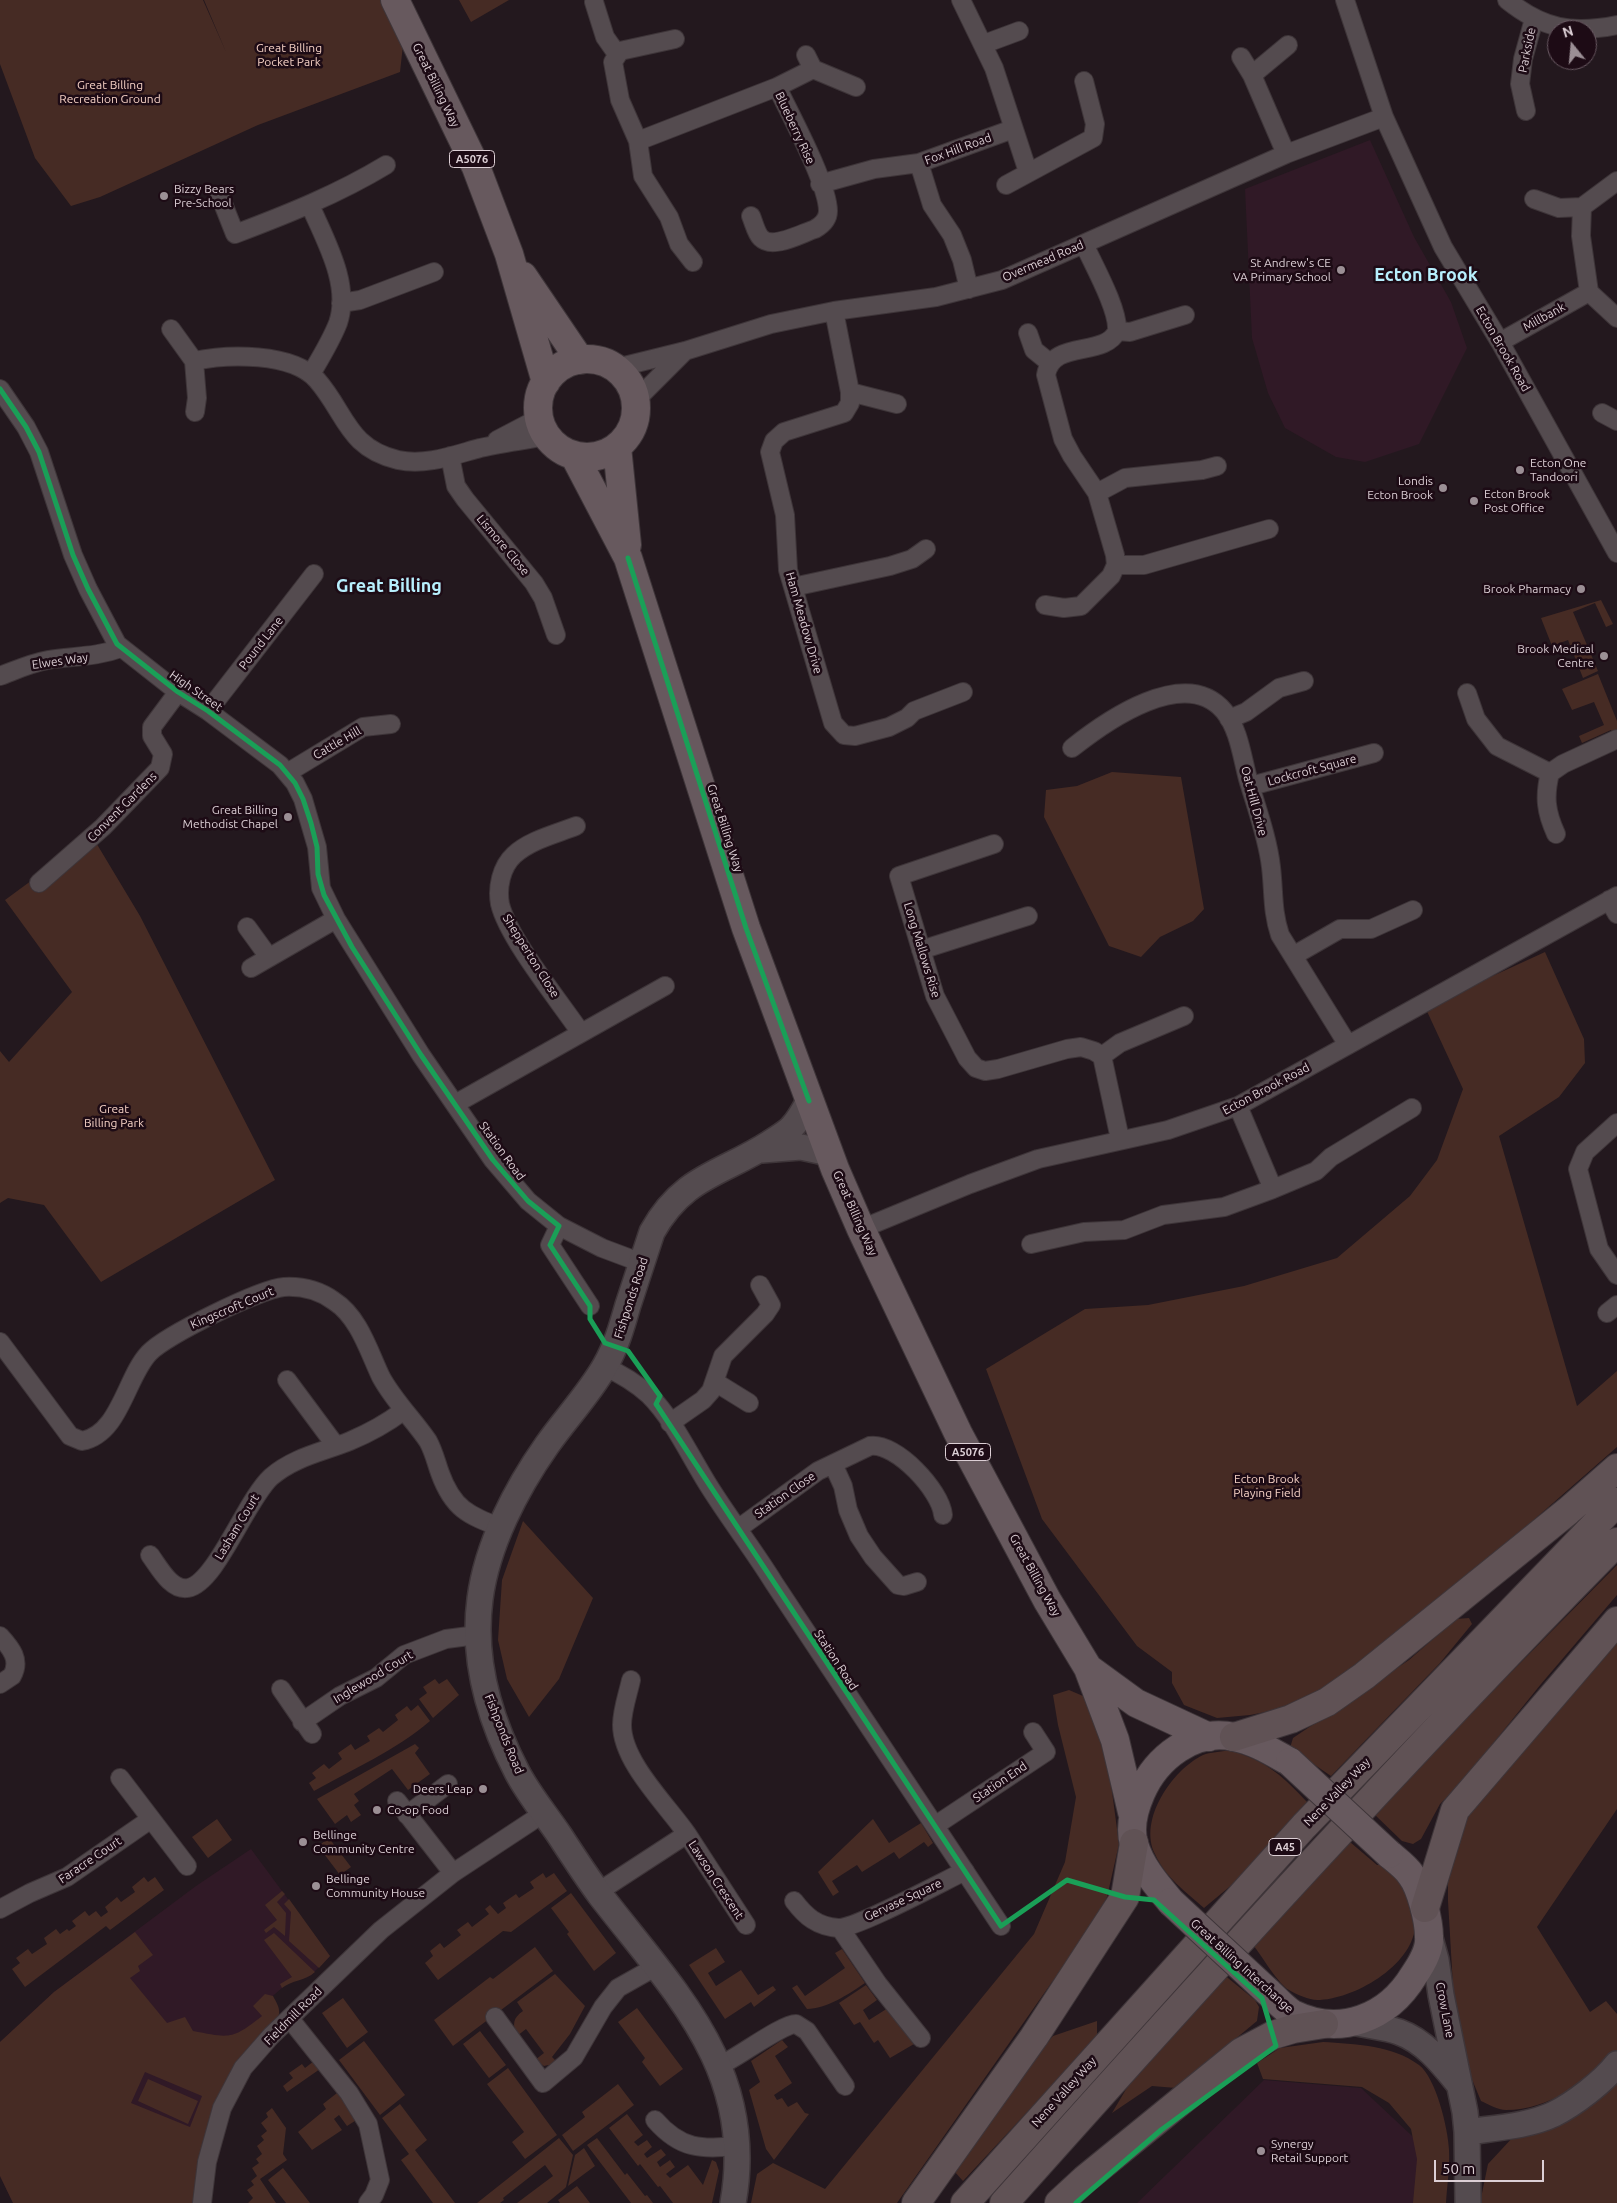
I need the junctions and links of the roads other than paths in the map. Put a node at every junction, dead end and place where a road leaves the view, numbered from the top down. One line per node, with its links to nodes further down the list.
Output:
1 (961, 0): 10 (street)
2 (1345, 0): 19 (street, Ecton Brook Road)
3 (1508, 0): 6 (street, Parkside)
4 (396, 1): 35 (main road, Great Billing Way / A5076)
5 (594, 2): 12 (street)
6 (1534, 19): 7 (street, Parkside); 18 (street, Parkside)
7 (1617, 25)
8 (1019, 32): 10 (street)
9 (676, 39): 12 (street)
10 (984, 44): 20 (street)
11 (1288, 45): 14 (street)
12 (616, 54): 21 (street)
13 (1241, 58): 14 (street)
14 (1252, 76): 22 (street)
15 (1084, 81): 25 (street)
16 (856, 86): 17 (street)
17 (777, 87): 21 (street, Blueberry Rise); 27 (street, Blueberry Rise)
18 (1526, 111)
19 (1384, 117): 22 (street, Overmead Road); 47 (street, Ecton Brook Road)
20 (1013, 129): 23 (street, Fox Hill Road); 25 (street)
21 (638, 141): 36 (street)
22 (1286, 154): 34 (street, Overmead Road)
23 (919, 163): 27 (street); 38 (street, Fox Hill Road)
24 (386, 165): 31 (street)
25 (1028, 172): 28 (street)
26 (1617, 181): 32 (street)
27 (820, 184): 33 (street, Blueberry Rise)
28 (1006, 185)
29 (220, 196): 31 (street)
30 (1534, 199): 32 (street)
31 (310, 205): 40 (street)
32 (1582, 206): 39 (street)
33 (751, 216)
34 (1084, 244): 38 (street, Overmead Road); 45 (street)
35 (508, 254): 49 (main road, Great Billing Way / A5076); 54 (main road, Great Billing Way / A5076)
36 (693, 262)
37 (434, 272): 40 (street)
38 (969, 289): 41 (street, Overmead Road)
39 (1589, 292): 43 (street); 47 (street, Millbank)
40 (341, 303): 53 (street)
41 (834, 311): 48 (street, Overmead Road); 56 (street)
42 (1186, 315): 45 (street)
43 (1617, 318)
44 (171, 329): 50 (street)
45 (1117, 332): 51 (street)
46 (1028, 333): 51 (street)
47 (1500, 342): 68 (street, Ecton Brook Road)
48 (685, 351): 52 (street, Overmead Road); 57 (street, Overmead Road)
49 (580, 360): 52 (main road); 54 (main road)
50 (194, 361): 53 (street); 59 (street)
51 (1050, 363): 65 (street)
52 (616, 368): 57 (main road)
53 (311, 374): 63 (street)
54 (546, 382): 60 (main road)
55 (0, 389): 75 (street, High Street)
56 (850, 392): 58 (street); 72 (street, Ham Meadow Drive)
57 (636, 400): 61 (main road)
58 (897, 404)
59 (195, 412)
60 (544, 427): 62 (main road); 63 (street)
61 (617, 447): 62 (main road); 69 (main road, Great Billing Way / A5076)
62 (574, 455): 69 (main road, Great Billing Way / A5076)
63 (450, 456): 74 (street, Lismore Close)
64 (1217, 466): 65 (street)
65 (1097, 493): 70 (street)
66 (1269, 529): 70 (street)
67 (926, 549): 72 (street)
68 (1617, 553)
69 (628, 558): 109 (main road, Great Billing Way / A5076)
70 (1116, 565): 73 (street)
71 (314, 574): 81 (street, Pound Lane)
72 (793, 586): 79 (street, Ham Meadow Drive)
73 (1045, 604)
74 (556, 635)
75 (121, 648): 76 (street, Elwes Way); 78 (street, High Street)
76 (0, 676)
77 (1304, 681): 82 (street)
78 (178, 692): 81 (street, High Street); 93 (street, Convent Gardens)
79 (963, 692)
80 (1467, 693): 88 (street)
81 (208, 711): 87 (street, High Street)
82 (1230, 719): 85 (street); 89 (street, Oat Hill Drive)
83 (391, 724): 87 (street, Cattle Hill)
84 (1617, 740): 88 (street)
85 (1072, 748)
86 (1374, 753): 89 (street, Lockcroft Square)
87 (287, 773): 97 (street, High Street)
88 (1550, 773): 91 (street)
89 (1251, 786): 101 (street, Oat Hill Drive)
90 (576, 826): 106 (street, Shepperton Close)
91 (1556, 834)
92 (994, 844): 99 (street, Long Mallows Rise)
93 (39, 883)
94 (1614, 903): 107 (street, Ecton Brook Road)
95 (1413, 910): 101 (street)
96 (1028, 916): 99 (street)
97 (336, 919): 100 (street); 104 (street, High Street)
98 (247, 927): 100 (street)
99 (921, 950): 108 (street, Long Mallows Rise)
100 (268, 956): 102 (street)
101 (1292, 956): 107 (street, Oat Hill Drive)
102 (251, 968)
103 (665, 986): 106 (street)
104 (387, 1000): 110 (street, Station Road)
105 (1184, 1016): 108 (street)
106 (581, 1033): 110 (street)
107 (1348, 1045): 111 (street, Ecton Brook Road)
108 (1102, 1056): 114 (street)
109 (809, 1101): 115 (street, Fishponds Road); 116 (main road, Great Billing Way / A5076)
110 (455, 1104): 118 (street, Station Road)
111 (1238, 1106): 114 (street, Ecton Brook Road); 117 (street)
112 (1412, 1108): 117 (street)
113 (1617, 1123): 122 (street)
114 (1120, 1139): 119 (street, Ecton Brook Road)
115 (759, 1150): 116 (street, Fishponds Road); 121 (street, Fishponds Road)
116 (829, 1153): 119 (main road, Great Billing Way / A5076)
117 (1272, 1189): 120 (street)
118 (559, 1226): 121 (street, Station Road); 124 (street)
119 (861, 1229): 145 (main road, Great Billing Way / A5076)
120 (1031, 1244)
121 (642, 1263): 126 (street, Fishponds Road)
122 (1617, 1275)
123 (760, 1285): 128 (street)
124 (590, 1306)
125 (0, 1342): 130 (street, Kingscroft Court)
126 (604, 1367): 131 (street, Station Road); 137 (street, Fishponds Road)
127 (287, 1380): 132 (street)
128 (715, 1382): 129 (street); 131 (street)
129 (749, 1403)
130 (403, 1411): 132 (street, Lasham Court); 137 (street, Kingscroft Court)
131 (670, 1423): 138 (street, Station Road)
132 (336, 1446): 140 (street, Lasham Court)
133 (833, 1464): 136 (street, Station Close); 138 (street, Station Close); 141 (street)
134 (1617, 1468): 150 (highway)
135 (1617, 1502): 187 (highway, Nene Valley Way / A45)
136 (943, 1515)
137 (502, 1528): 143 (street, Fishponds Road)
138 (739, 1528): 156 (street, Station Road)
139 (1617, 1542): 188 (highway, A45)
140 (150, 1555)
141 (917, 1582)
142 (1617, 1620): 164 (highway)
143 (478, 1634): 148 (street, Inglewood Court); 154 (street, Fishponds Road)
144 (0, 1636): 147 (street)
145 (1088, 1668): 150 (main road, Great Billing Way / A5076); 153 (main road, Great Billing Way / A5076)
146 (631, 1680): 157 (street, Lawson Crescent)
147 (0, 1684)
148 (280, 1689)
149 (1033, 1732): 156 (street, Station End)
150 (1222, 1737): 153 (main road, Great Billing Interchange); 164 (main road, Great Billing Interchange, bridge)
151 (120, 1778): 155 (street)
152 (448, 1784): 161 (street)
153 (1132, 1812): 158 (main road, Great Billing Interchange)
154 (544, 1813): 161 (street, Fieldmill Road); 162 (street, Fishponds Road)
155 (151, 1819): 159 (street); 165 (street, Faracre Court)
156 (936, 1825): 160 (street, Station Road)
157 (686, 1834): 162 (street, Lawson Crescent); 166 (street, Lawson Crescent)
158 (1134, 1843): 174 (main road, Great Billing Interchange, bridge); 186 (highway)
159 (187, 1866)
160 (965, 1871): 167 (street, Station Road); 168 (street, Gervase Square)
161 (453, 1873): 172 (street, Fieldmill Road)
162 (598, 1892): 170 (street, Fishponds Road)
163 (794, 1901): 168 (street)
164 (1425, 1908): 169 (main road, Great Billing Interchange)
165 (0, 1909)
166 (746, 1925)
167 (1002, 1926)
168 (840, 1928): 175 (street)
169 (1430, 1938): 173 (main road, Great Billing Interchange); 178 (street, Crow Lane)
170 (656, 1966): 171 (street); 177 (street, Fishponds Road)
171 (496, 2017)
172 (290, 2019): 183 (street, Fieldmill Road); 184 (street)
173 (1354, 2022): 174 (main road, Great Billing Interchange); 178 (street, Crow Lane)
174 (1324, 2024): 189 (highway)
175 (921, 2038)
176 (1617, 2064): 181 (street)
177 (720, 2066): 179 (street); 182 (street, Fishponds Road)
178 (1457, 2082): 181 (street, Crow Lane)
179 (845, 2086)
180 (655, 2120): 182 (street)
181 (1468, 2132): 190 (street, Crow Lane)
182 (738, 2146): 185 (street, Fishponds Road)
183 (202, 2203)
184 (368, 2203)
185 (733, 2203)
186 (916, 2203)
187 (965, 2203)
188 (1004, 2203)
189 (1059, 2203)
190 (1468, 2203)

